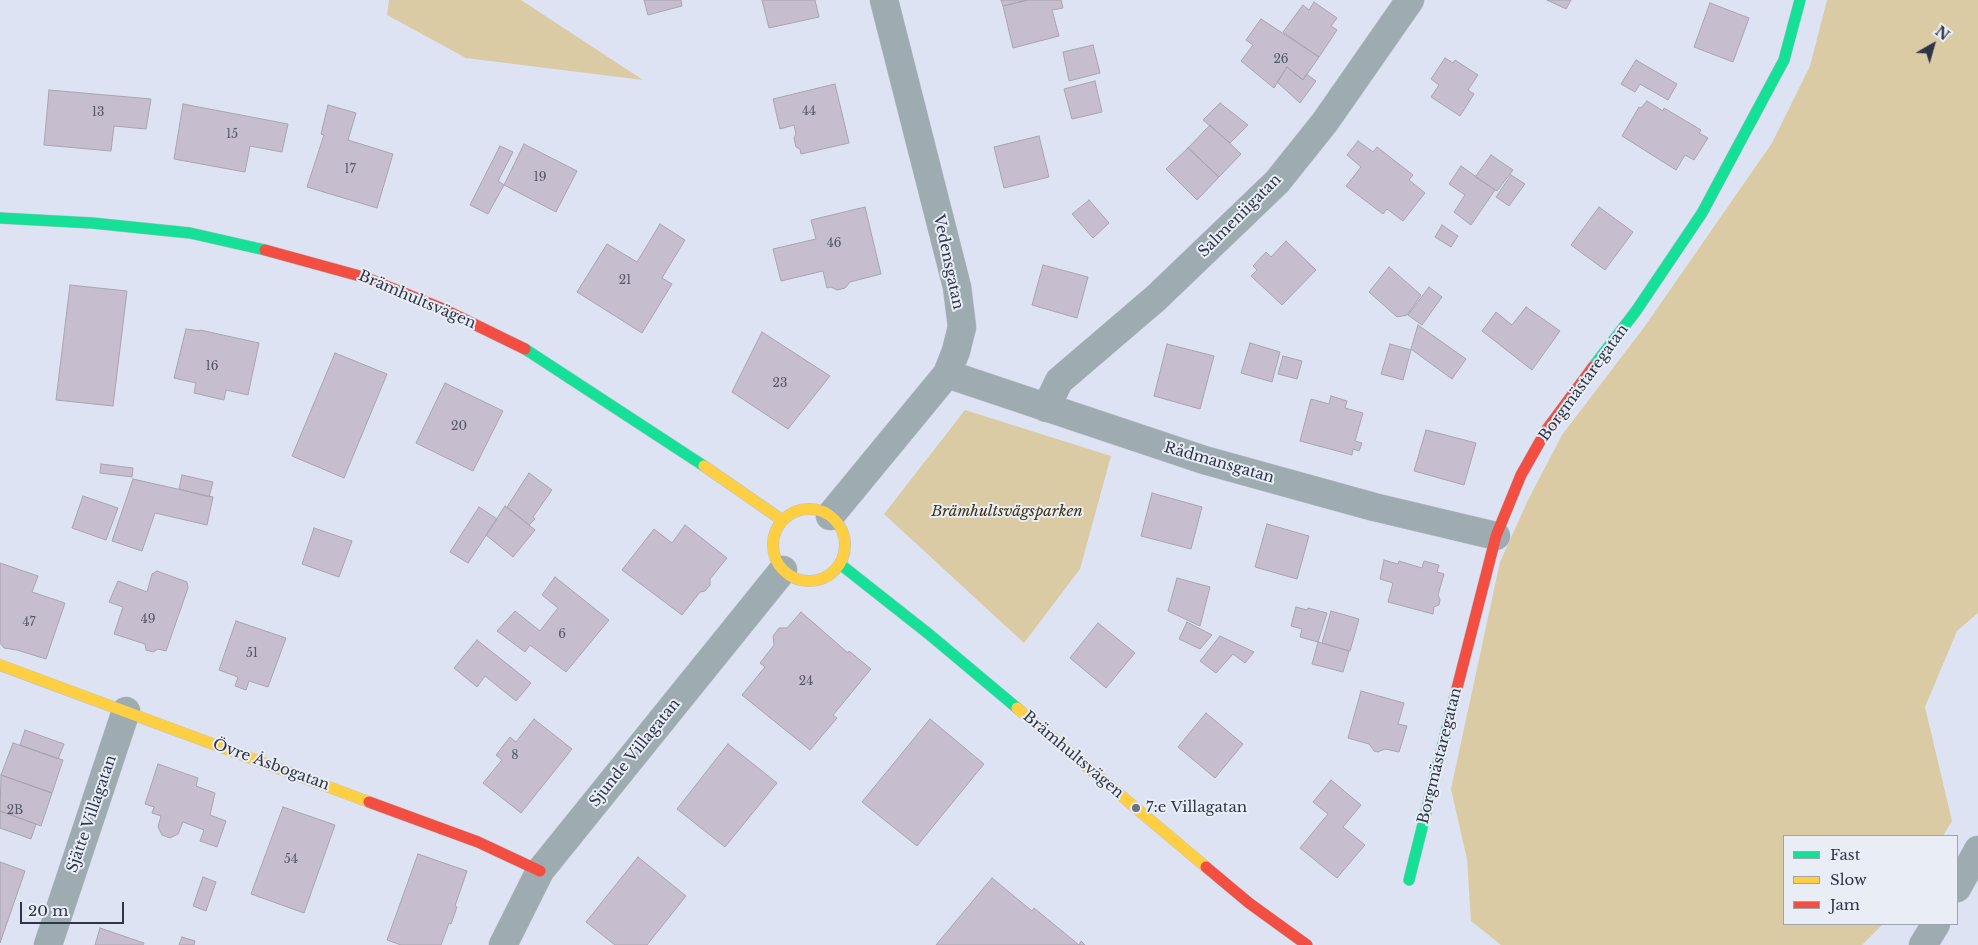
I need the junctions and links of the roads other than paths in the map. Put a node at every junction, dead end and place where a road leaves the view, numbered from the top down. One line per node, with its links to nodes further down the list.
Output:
1 (884, 0): 5 (street, Vedensgatan)
2 (1410, 0): 6 (street, Salmeniigatan)
3 (1800, 0): 9 (street, Borgmästaregatan)
4 (0, 218): 8 (street, Brämhultsvägen)
5 (947, 374): 6 (street, Rådmansgatan); 7 (street, Vedensgatan)
6 (1046, 408): 9 (street, Rådmansgatan)
7 (830, 516): 8 (street); 10 (street)
8 (782, 520): 11 (street)
9 (1496, 536): 16 (street, Borgmästaregatan)
10 (840, 564): 11 (street); 19 (street, Brämhultsvägen)
11 (783, 570): 15 (street, Sjunde Villagatan)
12 (0, 665): 13 (street, Övre Åsbogatan)
13 (126, 711): 15 (street, Övre Åsbogatan); 20 (street, Sjätte Villagatan)
14 (1978, 850): 17 (street)
15 (540, 871): 21 (street, Sjunde Villagatan)
16 (1410, 880)
17 (1958, 886)
18 (1935, 925): 22 (street)
19 (1304, 944)
20 (48, 945)
21 (503, 945)
22 (1923, 945)

